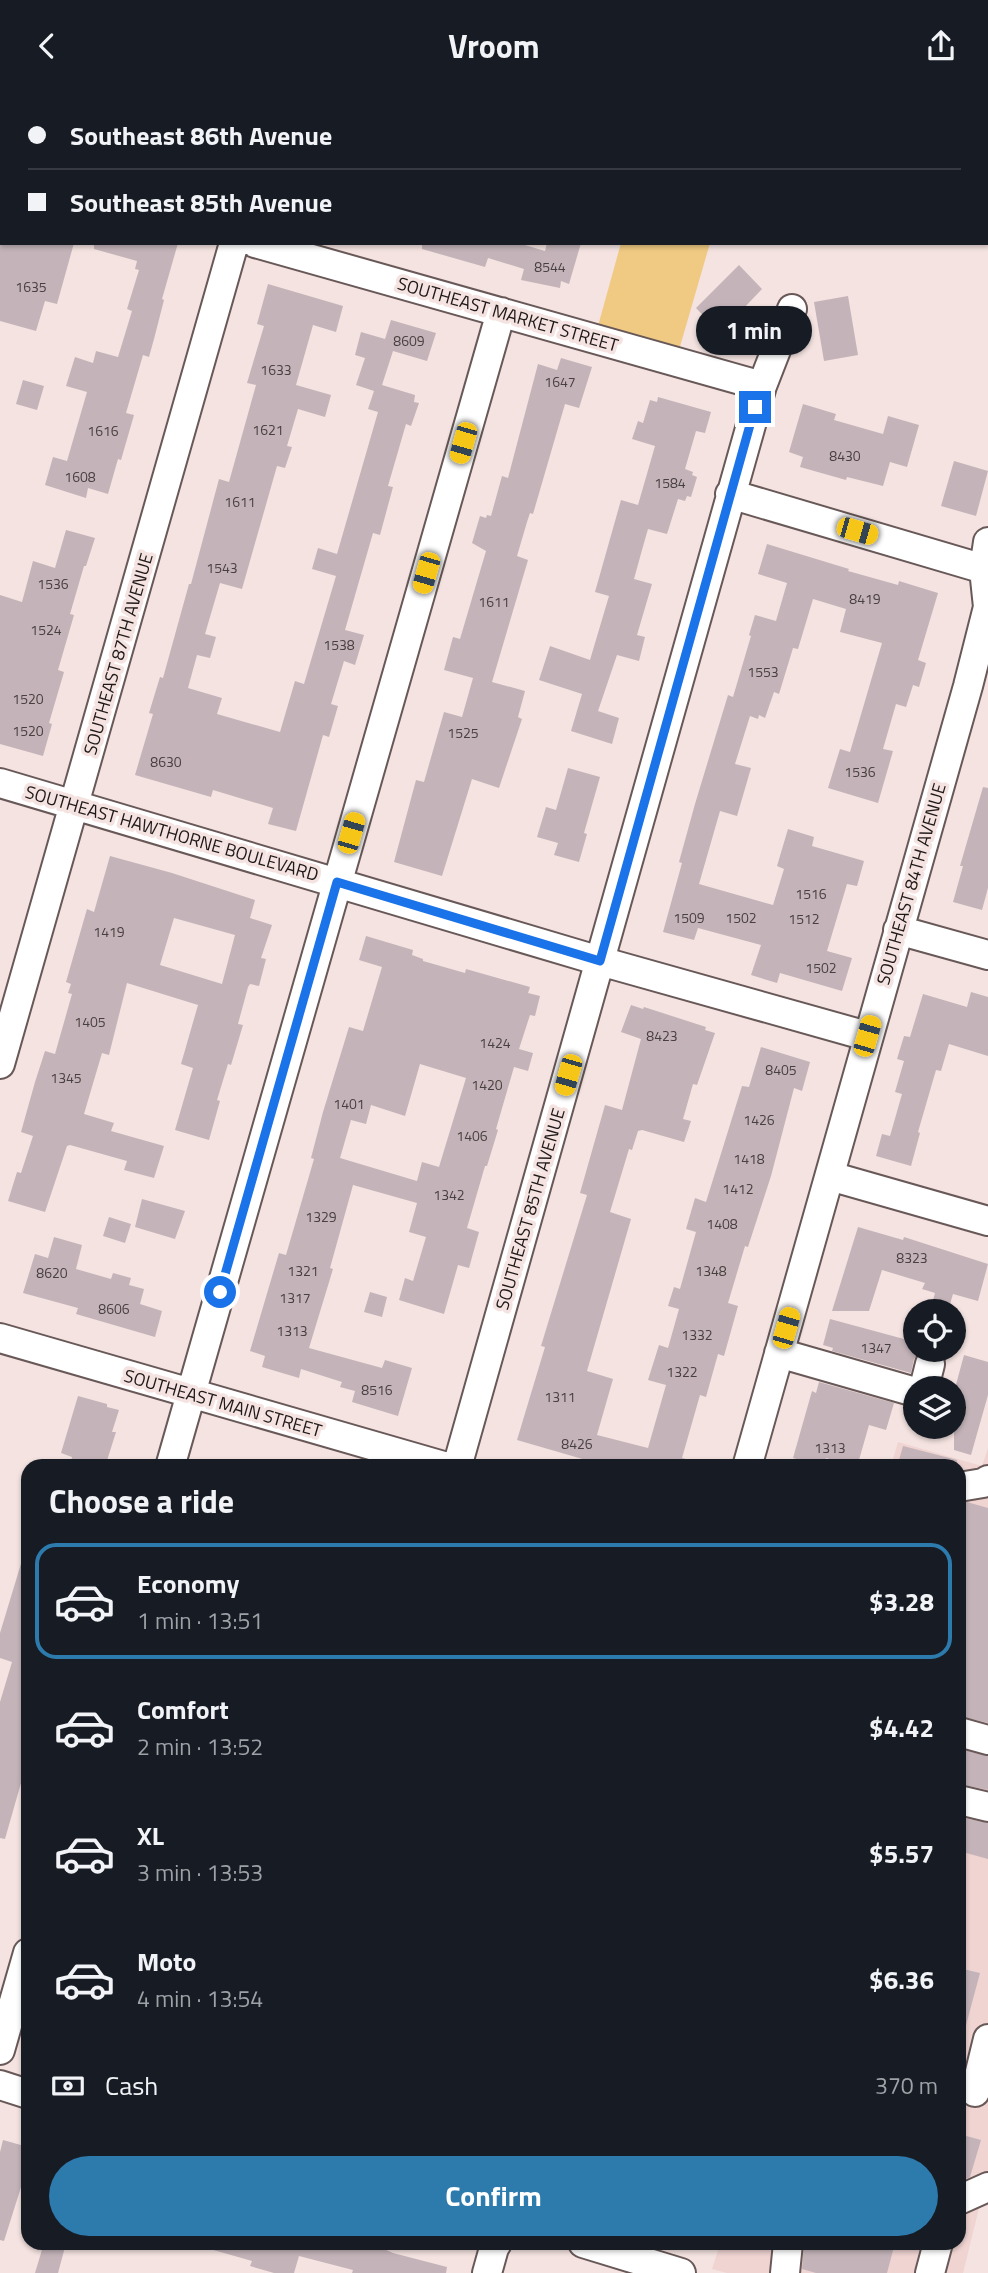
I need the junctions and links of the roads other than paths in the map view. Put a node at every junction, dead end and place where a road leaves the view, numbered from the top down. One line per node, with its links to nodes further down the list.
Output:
1 (233, 245): 10 (street, SOUTHEAST 87TH AVENUE)
2 (262, 245): 4 (street, SOUTHEAST MARKET STREET)
3 (792, 309): 5 (street, SOUTHEAST 85TH AVENUE)
4 (501, 312): 5 (street, SOUTHEAST MARKET STREET); 11 (street)
5 (762, 386): 6 (street, SOUTHEAST 85TH AVENUE)
6 (730, 494): 7 (street); 14 (street, SOUTHEAST 85TH AVENUE)
7 (986, 555): 8 (street, SOUTHEAST 84TH AVENUE)
8 (978, 689): 12 (street, SOUTHEAST 84TH AVENUE)
9 (0, 783): 10 (street, SOUTHEAST HAWTHORNE BOULEVARD)
10 (75, 804): 11 (street, SOUTHEAST HAWTHORNE BOULEVARD); 16 (street, SOUTHEAST 87TH AVENUE)
11 (337, 882): 14 (street, SOUTHEAST HAWTHORNE BOULEVARD); 22 (street)
12 (898, 930): 13 (street); 15 (street, SOUTHEAST 84TH AVENUE)
13 (988, 955)
14 (600, 961): 15 (street, SOUTHEAST HAWTHORNE BOULEVARD); 25 (street, SOUTHEAST 85TH AVENUE)
15 (867, 1036): 17 (street, SOUTHEAST 84TH AVENUE)
16 (0, 1064)
17 (830, 1176): 18 (street); 20 (street, SOUTHEAST 84TH AVENUE)
18 (988, 1221)
19 (0, 1338): 22 (street, SOUTHEAST MAIN STREET)
20 (779, 1353): 21 (street); 26 (street, SOUTHEAST 84TH AVENUE)
21 (903, 1389)
22 (191, 1395): 23 (street); 24 (street, SOUTHEAST MAIN STREET)
23 (172, 1459)
24 (419, 1459)
25 (459, 1459)
26 (749, 1459)
27 (988, 1480): 28 (street)
28 (966, 1485)
29 (966, 1734): 30 (street)
30 (988, 1740)
31 (966, 1802): 32 (street)
32 (988, 1807)
33 (21, 1977): 35 (street)
34 (988, 2039): 37 (street)
35 (0, 2050)
36 (0, 2085): 38 (street)
37 (974, 2091)
38 (21, 2092)
39 (988, 2187): 40 (street)
40 (966, 2197)
41 (493, 2250): 45 (street)
42 (606, 2250): 46 (street)
43 (787, 2250): 47 (street)
44 (936, 2250): 48 (street)
45 (487, 2273)
46 (681, 2273)
47 (785, 2273)
48 (930, 2273)

